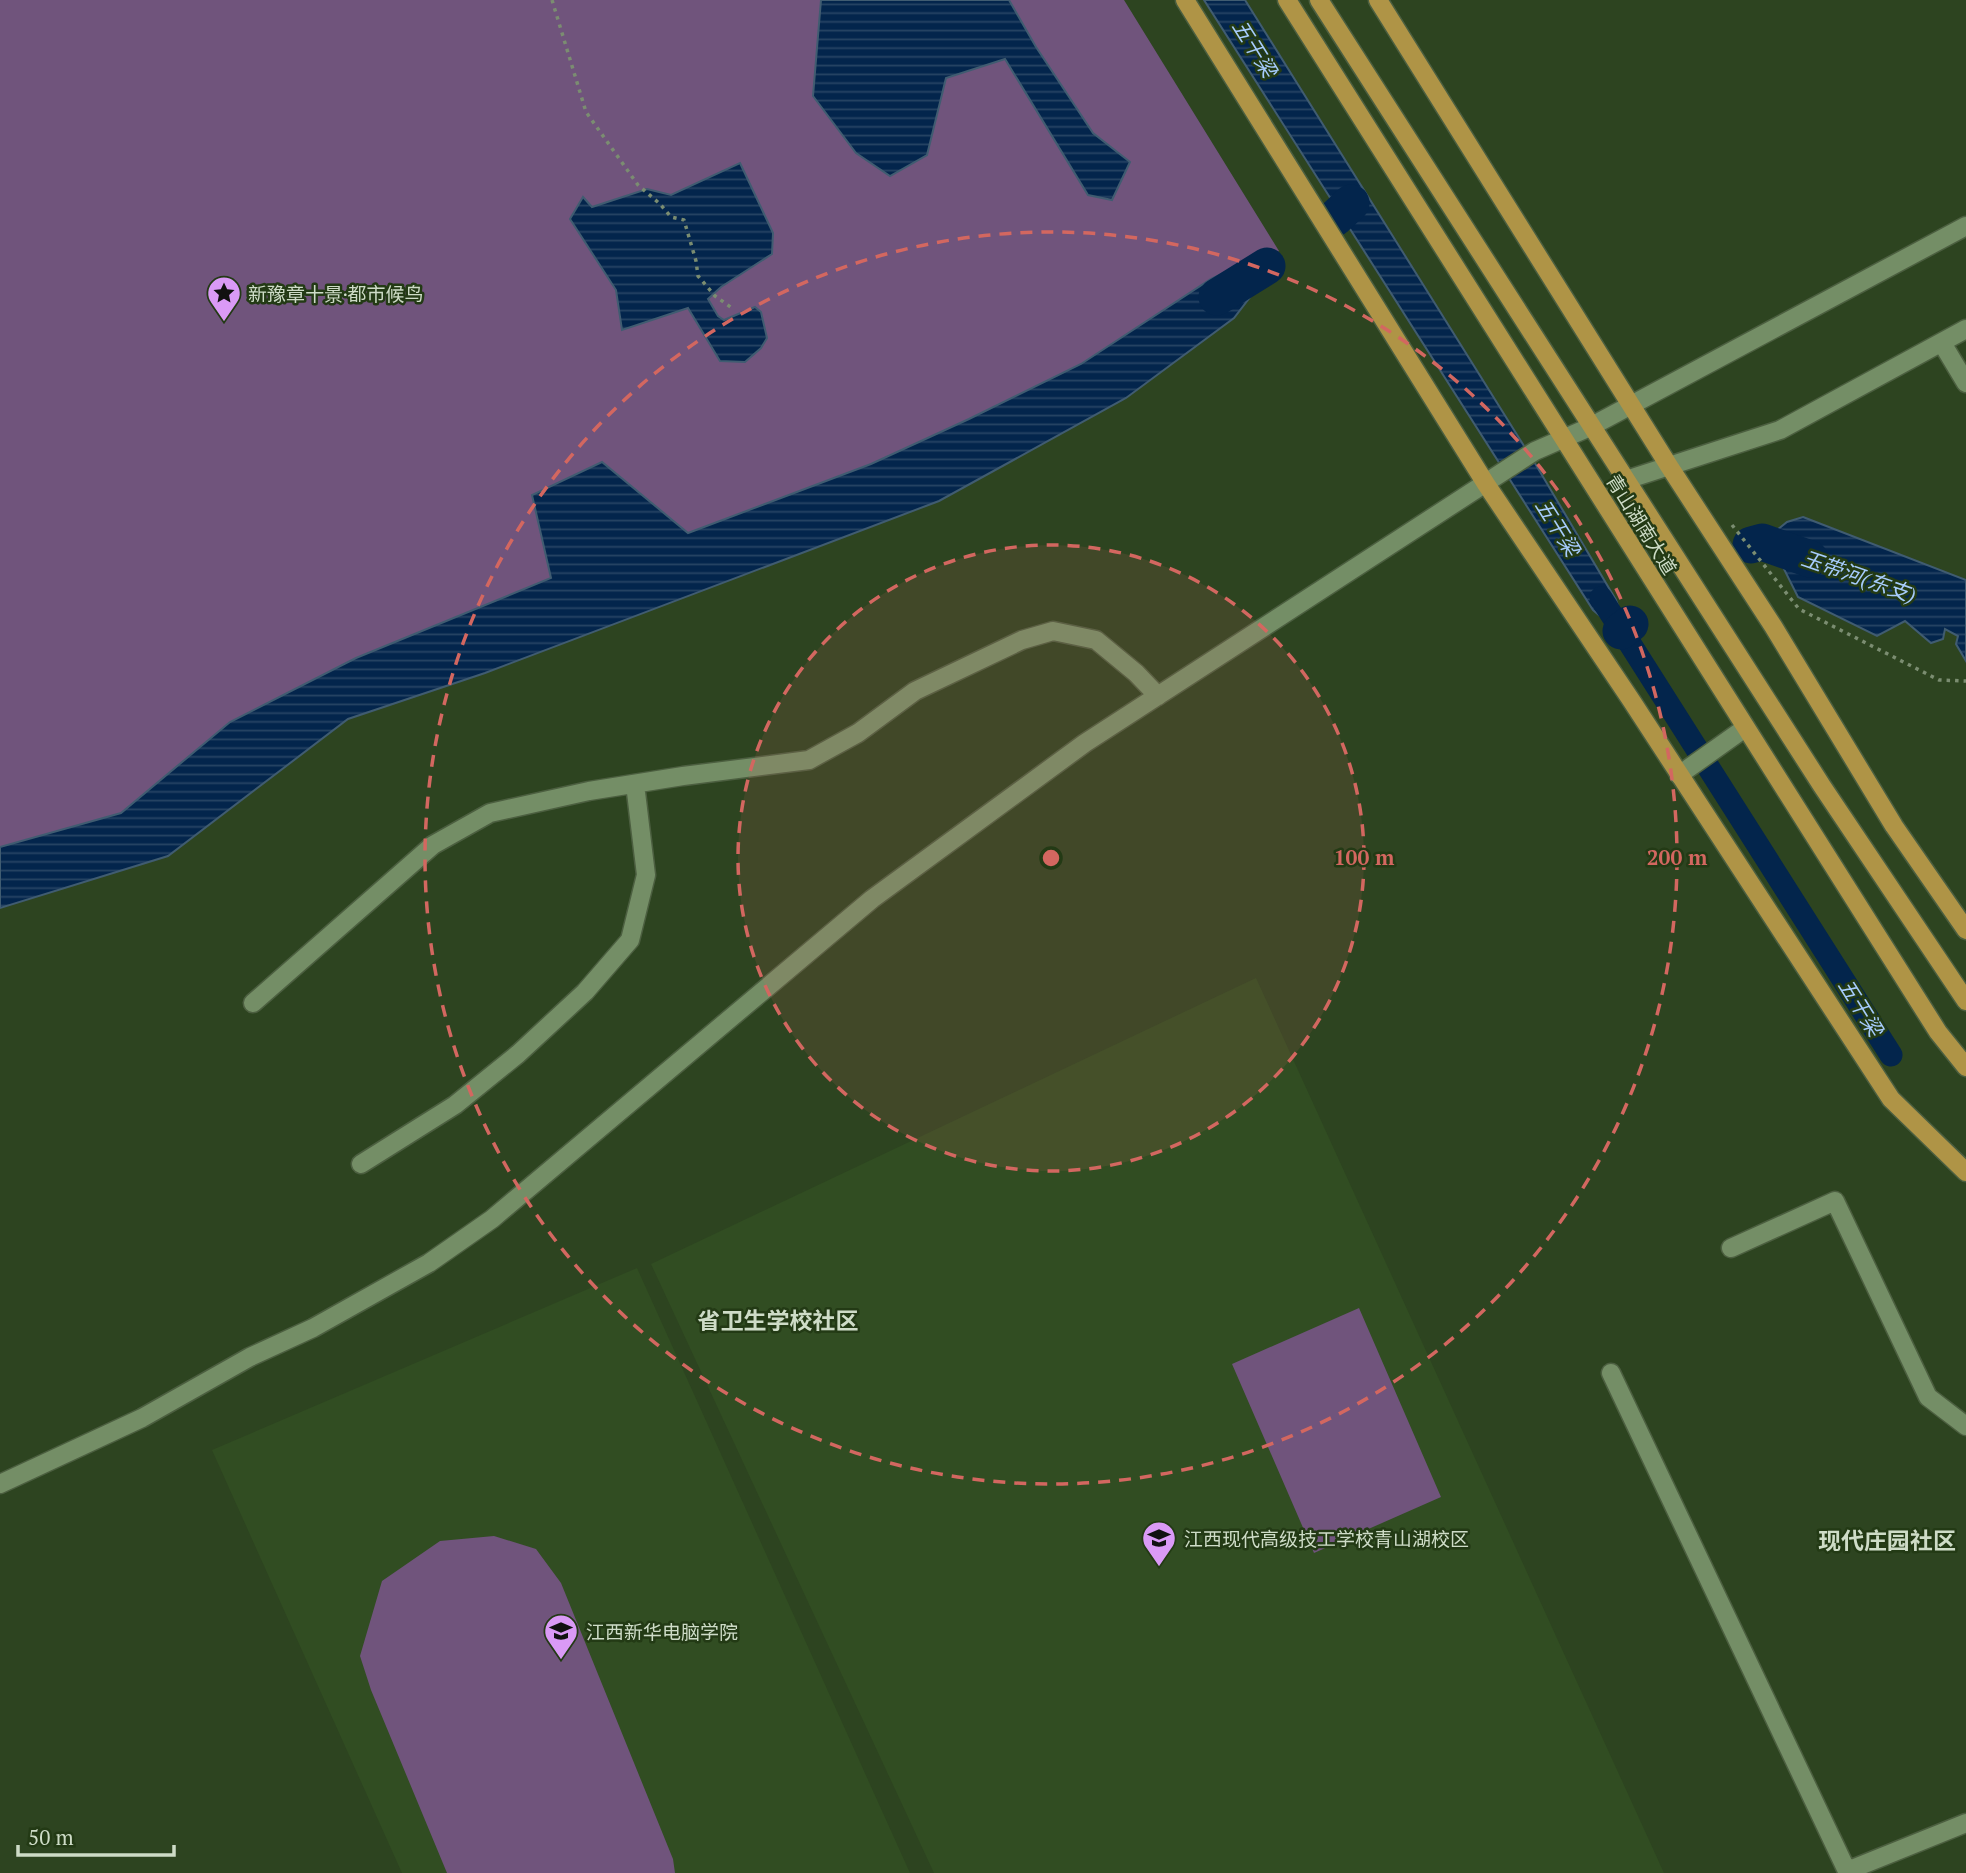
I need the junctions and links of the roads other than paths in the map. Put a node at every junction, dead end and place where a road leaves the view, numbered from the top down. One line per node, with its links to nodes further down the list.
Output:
1 (1185, 0): 14 (main road)
2 (1287, 0): 11 (main road, 青山湖南大道)
3 (1319, 0): 10 (main road, 青山湖南大道)
4 (1378, 0): 9 (main road)
5 (1966, 226): 9 (street)
6 (1966, 329): 7 (street)
7 (1942, 343): 8 (street); 12 (street)
8 (1966, 383)
9 (1631, 405): 10 (street); 12 (main road)
10 (1590, 427): 11 (street); 13 (main road, 青山湖南大道)
11 (1564, 438): 14 (street); 16 (main road, 青山湖南大道)
12 (1669, 466): 13 (street); 19 (main road)
13 (1626, 480): 20 (main road, 青山湖南大道)
14 (1489, 482): 15 (street); 17 (main road)
15 (1158, 696): 18 (street); 28 (street)
16 (1745, 729): 17 (street); 22 (main road, 青山湖南大道)
17 (1682, 774): 24 (main road)
18 (635, 784): 21 (street); 23 (street)
19 (1966, 929)
20 (1966, 1001)
21 (253, 1003)
22 (1966, 1067)
23 (360, 1164)
24 (1966, 1172)
25 (1731, 1248): 27 (street)
26 (1611, 1373): 29 (street)
27 (1966, 1426)
28 (0, 1484)
29 (1966, 1824)

